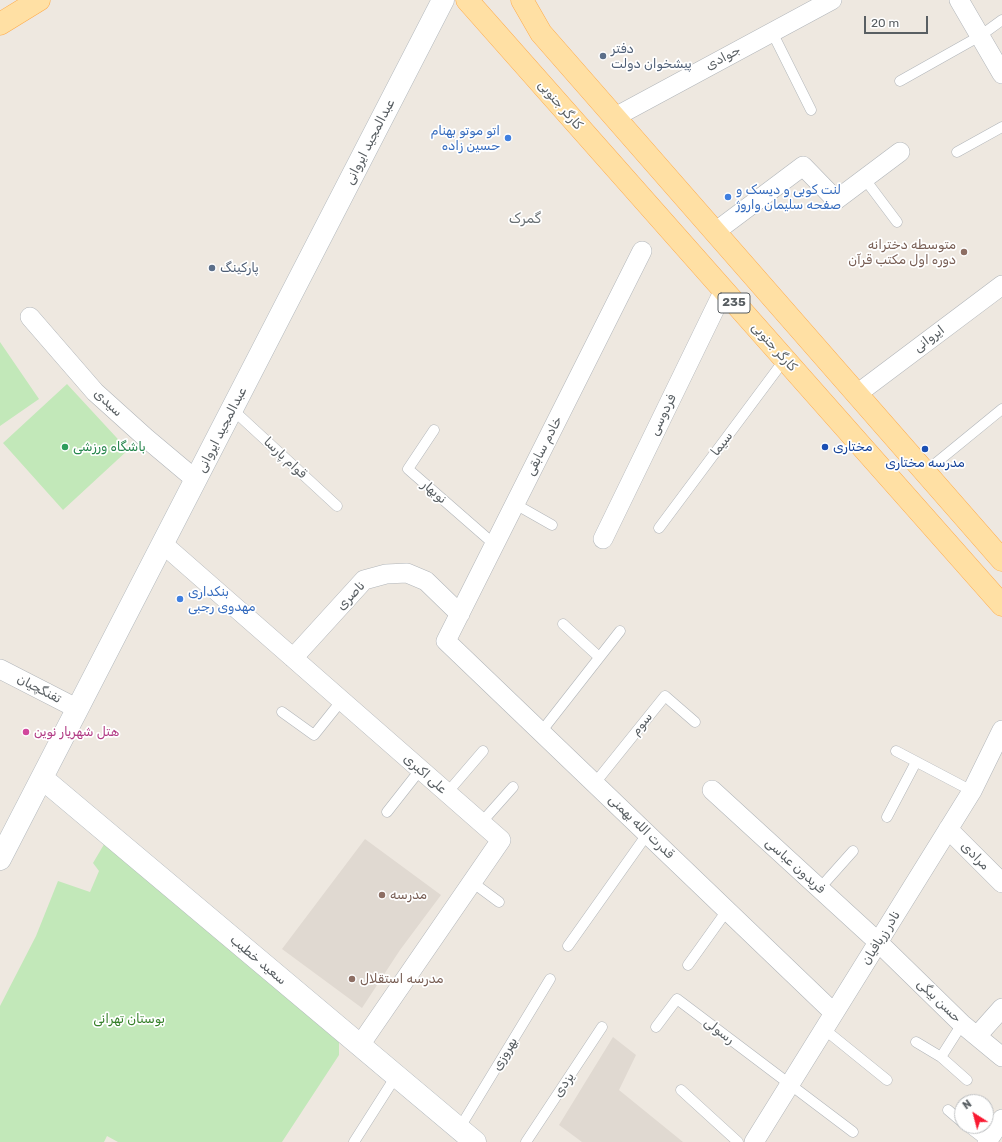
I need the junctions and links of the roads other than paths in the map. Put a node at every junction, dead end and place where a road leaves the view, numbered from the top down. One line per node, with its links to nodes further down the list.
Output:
1 (39, 0): 8 (main road)
2 (443, 0): 27 (main road, عبدالمجید ایروانی)
3 (467, 0): 23 (main road, کارگر جنوبی / 235)
4 (522, 0): 14 (main road, 235)
5 (832, 0): 9 (street, جوادی)
6 (959, 0): 10 (street)
7 (1002, 20): 10 (lane)
8 (0, 24)
9 (772, 32): 13 (lane); 14 (street, جوادی)
10 (980, 36): 11 (street); 12 (lane)
11 (1002, 74)
12 (900, 81)
13 (811, 110)
14 (615, 116): 20 (main road, 235)
15 (1002, 128): 17 (lane)
16 (900, 152): 18 (street)
17 (957, 152)
18 (864, 178): 19 (lane); 20 (street)
19 (897, 222)
20 (715, 232): 26 (main road, 235)
21 (642, 251): 32 (street, خادم سابقی)
22 (1002, 285): 26 (street, ایروانی)
23 (724, 290): 25 (main road, کارگر جنوبی / 235); 36 (street, فردوسی)
24 (30, 317): 31 (street, سیدی)
25 (785, 359): 35 (lane, سیما); 40 (main road, کارگر جنوبی / 235)
26 (857, 394): 30 (main road, 235)
27 (232, 409): 31 (main road, عبدالمجید ایروانی); 33 (lane, قوام پارسا)
28 (1002, 409): 30 (lane)
29 (434, 430): 38 (lane, نوبهار)
30 (925, 472): 39 (main road, 235)
31 (196, 480): 37 (main road, عبدالمجید ایروانی)
32 (515, 504): 34 (lane); 38 (street, خادم سابقی)
33 (337, 506)
34 (552, 525)
35 (659, 528)
36 (603, 539)
37 (163, 544): 46 (street, علی اکبری); 49 (main road, عبدالمجید ایروانی)
38 (495, 545): 41 (street, خادم سابقی)
39 (1002, 560)
40 (1002, 605)
41 (460, 614): 44 (street, خادم سابقی); 46 (street, ناصری)
42 (563, 624): 45 (lane)
43 (620, 631): 45 (lane)
44 (446, 641): 53 (street, قدرت الله بهمنی)
45 (599, 657): 53 (lane)
46 (294, 658): 48 (street, علی اکبری)
47 (0, 669): 49 (street, تفنگچیان)
48 (342, 700): 50 (lane); 57 (street, علی اکبری)
49 (78, 709): 58 (main road, عبدالمجید ایروانی)
50 (282, 712)
51 (695, 722): 59 (lane, سوم)
52 (1002, 730): 62 (street, نادر زربافیان)
53 (541, 732): 59 (street, قدرت الله بهمنی)
54 (483, 750): 63 (lane)
55 (896, 751): 56 (lane)
56 (916, 762): 62 (lane); 65 (lane)
57 (420, 770): 63 (street, علی اکبری); 64 (lane)
58 (42, 778): 70 (main road, عبدالمجید ایروانی); 88 (main road, سعید خطیب)
59 (595, 783): 68 (street, قدرت الله بهمنی)
60 (513, 787): 66 (lane)
61 (712, 790): 73 (street, فریدون عباسی)
62 (972, 791): 67 (street, نادر زربافیان)
63 (447, 793): 66 (street, علی اکبری)
64 (387, 812)
65 (887, 817)
66 (481, 823): 71 (street, علی اکبری)
67 (948, 829): 72 (street, مرادی); 76 (street, نادر زربافیان)
68 (648, 834): 75 (street, قدرت الله بهمنی); 77 (lane)
69 (852, 851): 73 (lane)
70 (0, 859)
71 (472, 882): 74 (lane); 88 (street, علی اکبری)
72 (1002, 883)
73 (820, 888): 76 (street, فریدون عباسی)
74 (499, 902)
75 (728, 909): 78 (lane); 81 (street, قدرت الله بهمنی)
76 (878, 942): 81 (street, نادر زربافیان); 82 (street, حسن بیگی)
77 (568, 946)
78 (688, 966)
79 (550, 979): 101 (lane, بهروزی)
80 (1002, 1008): 86 (street)
81 (834, 1013): 85 (street, نادر زربافیان)
82 (962, 1024): 86 (street, حسن بیگی); 89 (lane)
83 (602, 1027): 104 (lane, یزدی)
84 (656, 1027): 94 (lane, رسولی)
85 (824, 1029): 92 (lane); 94 (street, نادر زربافیان)
86 (977, 1036): 90 (street, حسن بیگی)
87 (916, 1042): 89 (lane)
88 (360, 1045): 91 (main road, سعید خطیب)
89 (941, 1057): 93 (lane)
90 (1002, 1057)
91 (396, 1076): 101 (main road, سعید خطیب); 103 (lane)
92 (887, 1080)
93 (967, 1080)
94 (790, 1084): 99 (lane); 102 (street, نادر زربافیان)
95 (681, 1090): 105 (lane)
96 (948, 1110): 97 (lane)
97 (954, 1115)
98 (1002, 1119): 106 (street)
99 (853, 1132)
100 (977, 1134): 106 (lane)
101 (467, 1135)
102 (759, 1140)
103 (354, 1142)
104 (526, 1142)
105 (738, 1142)
106 (987, 1142)

